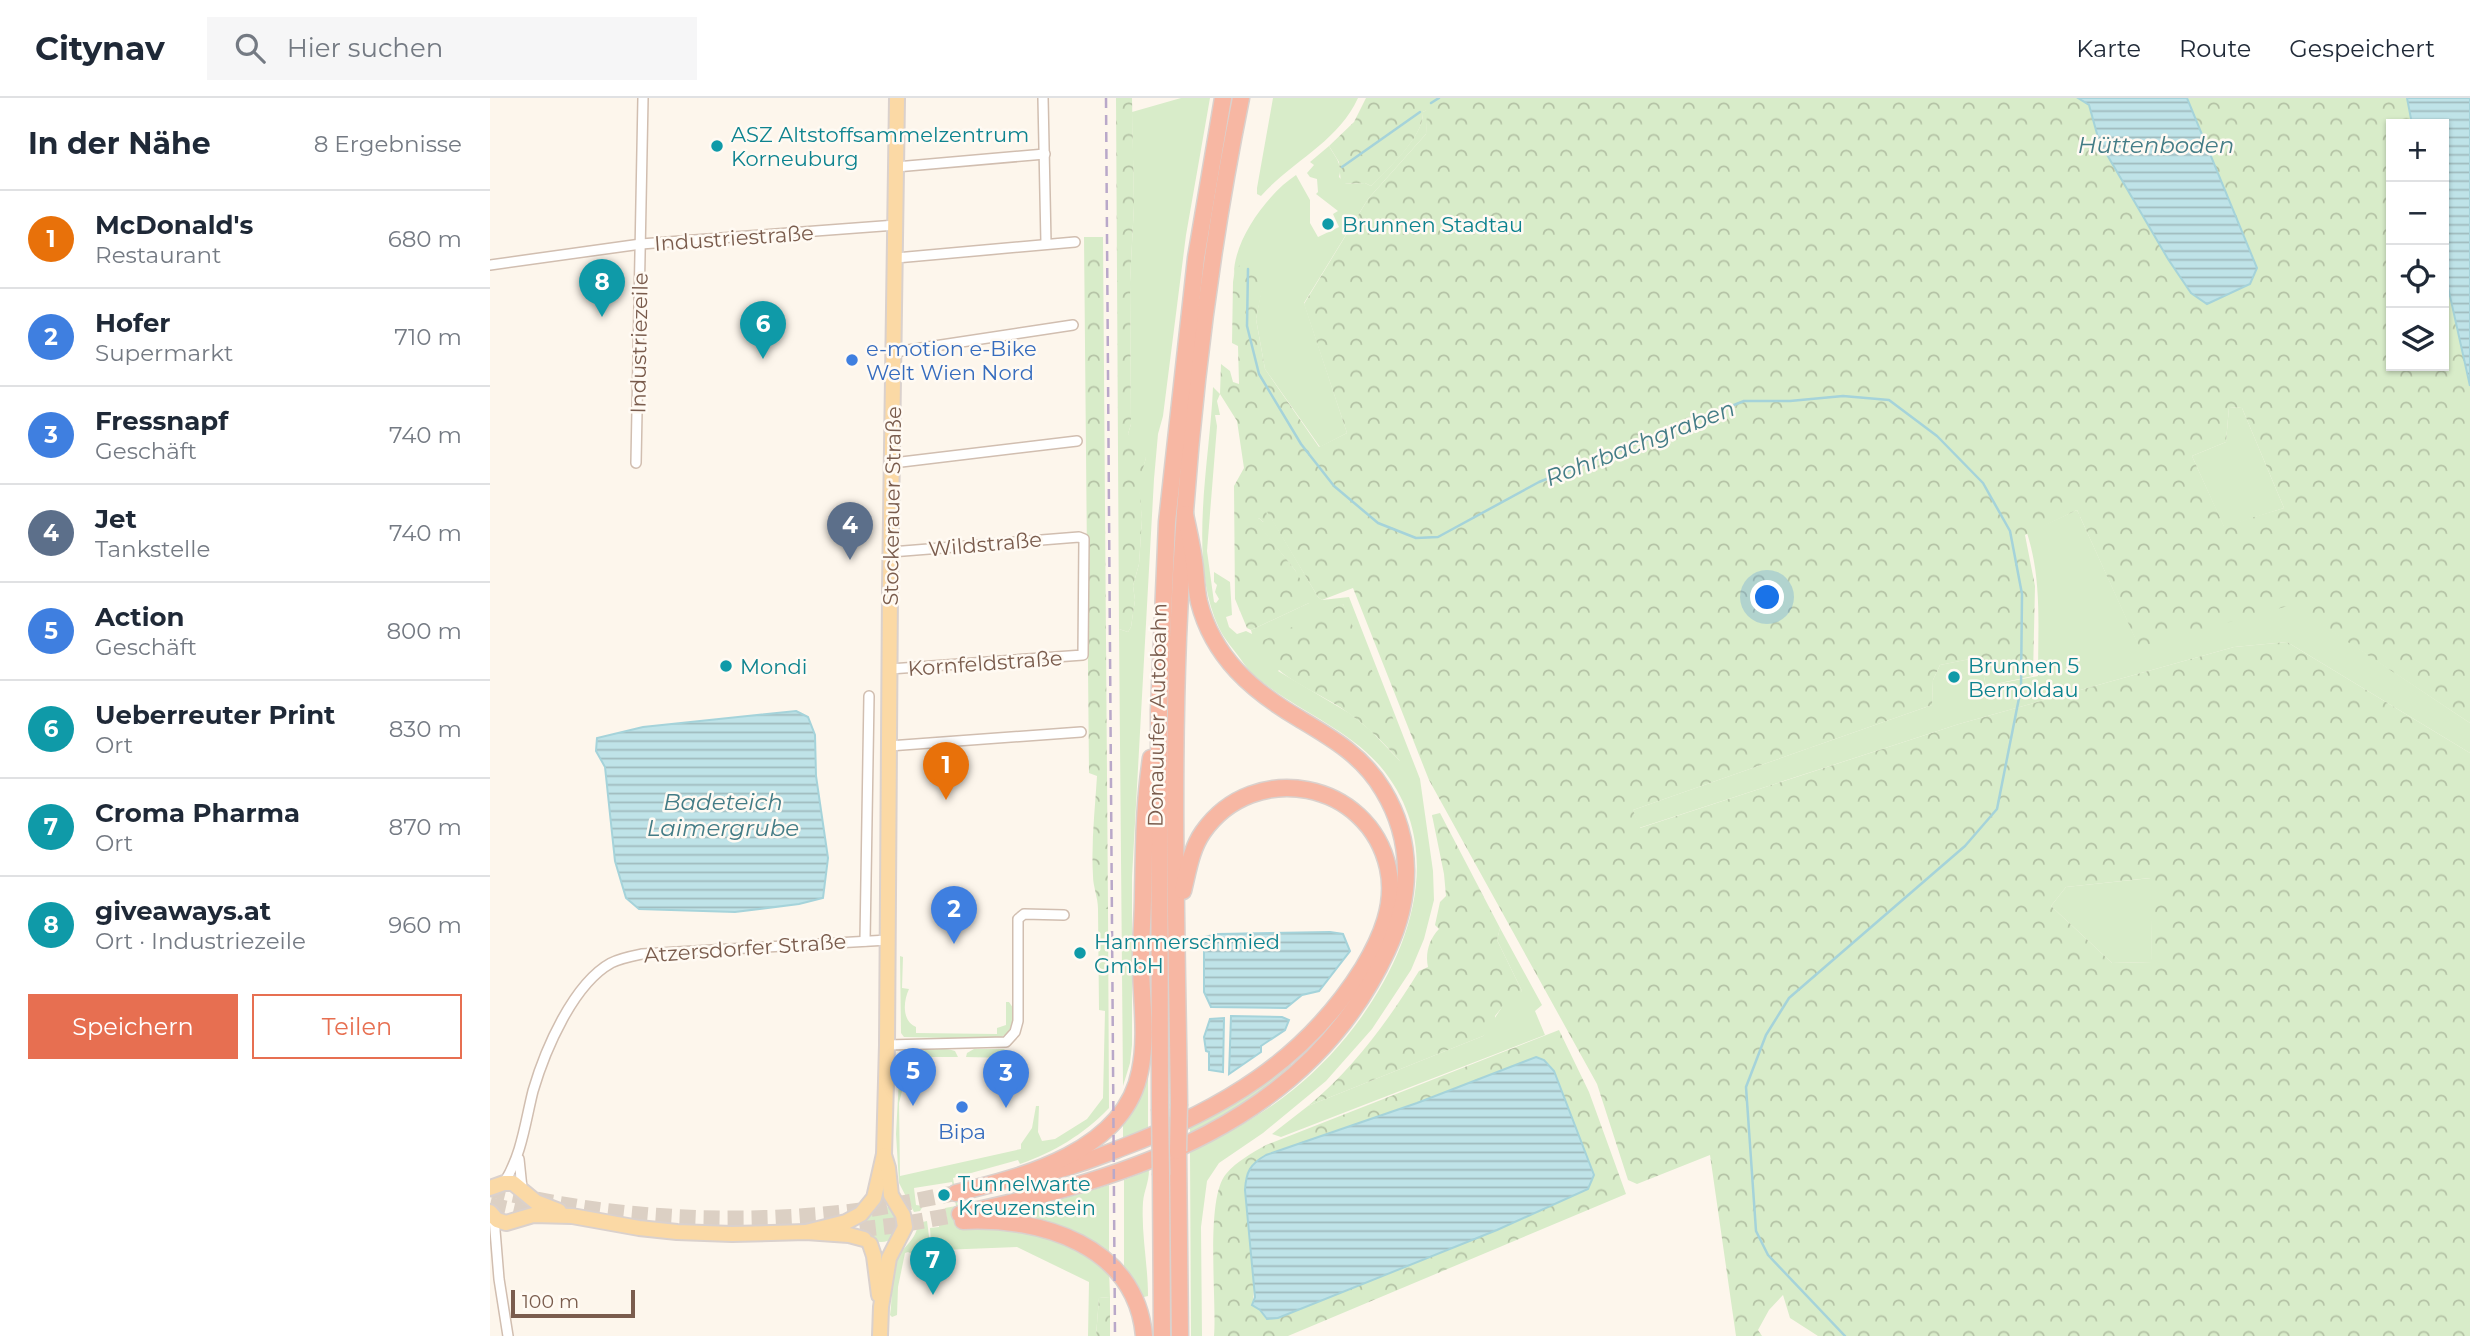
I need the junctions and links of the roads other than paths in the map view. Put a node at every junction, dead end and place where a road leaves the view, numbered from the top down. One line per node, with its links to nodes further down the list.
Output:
1 (643, 98): 11 (street, Industriezeile)
2 (898, 98): 7 (main road, Stockerauer Straße)
3 (1043, 98): 6 (street)
4 (1223, 98): 24 (highway, Donauufer Autobahn)
5 (1241, 98): 19 (highway, Donauufer Autobahn)
6 (1045, 154): 7 (street); 10 (street)
7 (896, 167): 8 (main road, Stockerauer Straße)
8 (896, 225): 11 (street, Industriestraße); 12 (main road, Stockerauer Straße)
9 (1075, 242): 10 (street)
10 (1046, 243): 12 (street)
11 (641, 244): 13 (street, Industriestraße); 17 (street, Industriezeile)
12 (896, 258): 15 (main road, Stockerauer Straße)
13 (490, 265)
14 (1073, 325): 15 (street)
15 (895, 352): 18 (main road, Stockerauer Straße)
16 (1077, 440): 18 (street)
17 (636, 463)
18 (893, 463): 20 (main road, Stockerauer Straße)
19 (1185, 514): 28 (highway, Donauufer Autobahn); 50 (highway)
20 (891, 552): 21 (street, Wildstraße); 22 (main road, Stockerauer Straße)
21 (1079, 657): 22 (street, Kornfeldstraße)
22 (890, 669): 26 (main road, Stockerauer Straße)
23 (869, 696): 30 (street)
24 (1159, 710): 34 (highway); 51 (highway, Donauufer Autobahn, bridge)
25 (1081, 732): 26 (street)
26 (889, 746): 29 (main road, Stockerauer Straße)
27 (1064, 915): 31 (street)
28 (1177, 918): 34 (highway); 52 (highway, Donauufer Autobahn, bridge)
29 (888, 940): 30 (street, Atzersdorfer Straße); 31 (main road, Stockerauer Straße)
30 (864, 941): 32 (street, Atzersdorfer Straße)
31 (887, 1045): 33 (main road, Stockerauer Straße)
32 (519, 1154): 35 (street, Atzersdorfer Straße); 36 (street, Atzersdorfer Straße)
33 (884, 1154): 38 (main road); 39 (main road)
34 (1025, 1175): 37 (highway)
35 (495, 1188): 36 (main road)
36 (524, 1192): 41 (main road); 42 (main road)
37 (956, 1193)
38 (896, 1206): 39 (main road); 45 (main road)
39 (866, 1209): 43 (main road); 44 (main road)
40 (492, 1215): 42 (main road); 46 (street)
41 (572, 1216): 42 (main road); 43 (main road)
42 (518, 1220): 46 (street)
43 (806, 1232): 44 (main road)
44 (867, 1241): 45 (main road); 47 (main road)
45 (895, 1244): 47 (main road)
46 (498, 1252): 48 (street)
47 (881, 1307): 49 (main road)
48 (508, 1336)
49 (880, 1336)
50 (1144, 1336)
51 (1162, 1336)
52 (1180, 1336)

